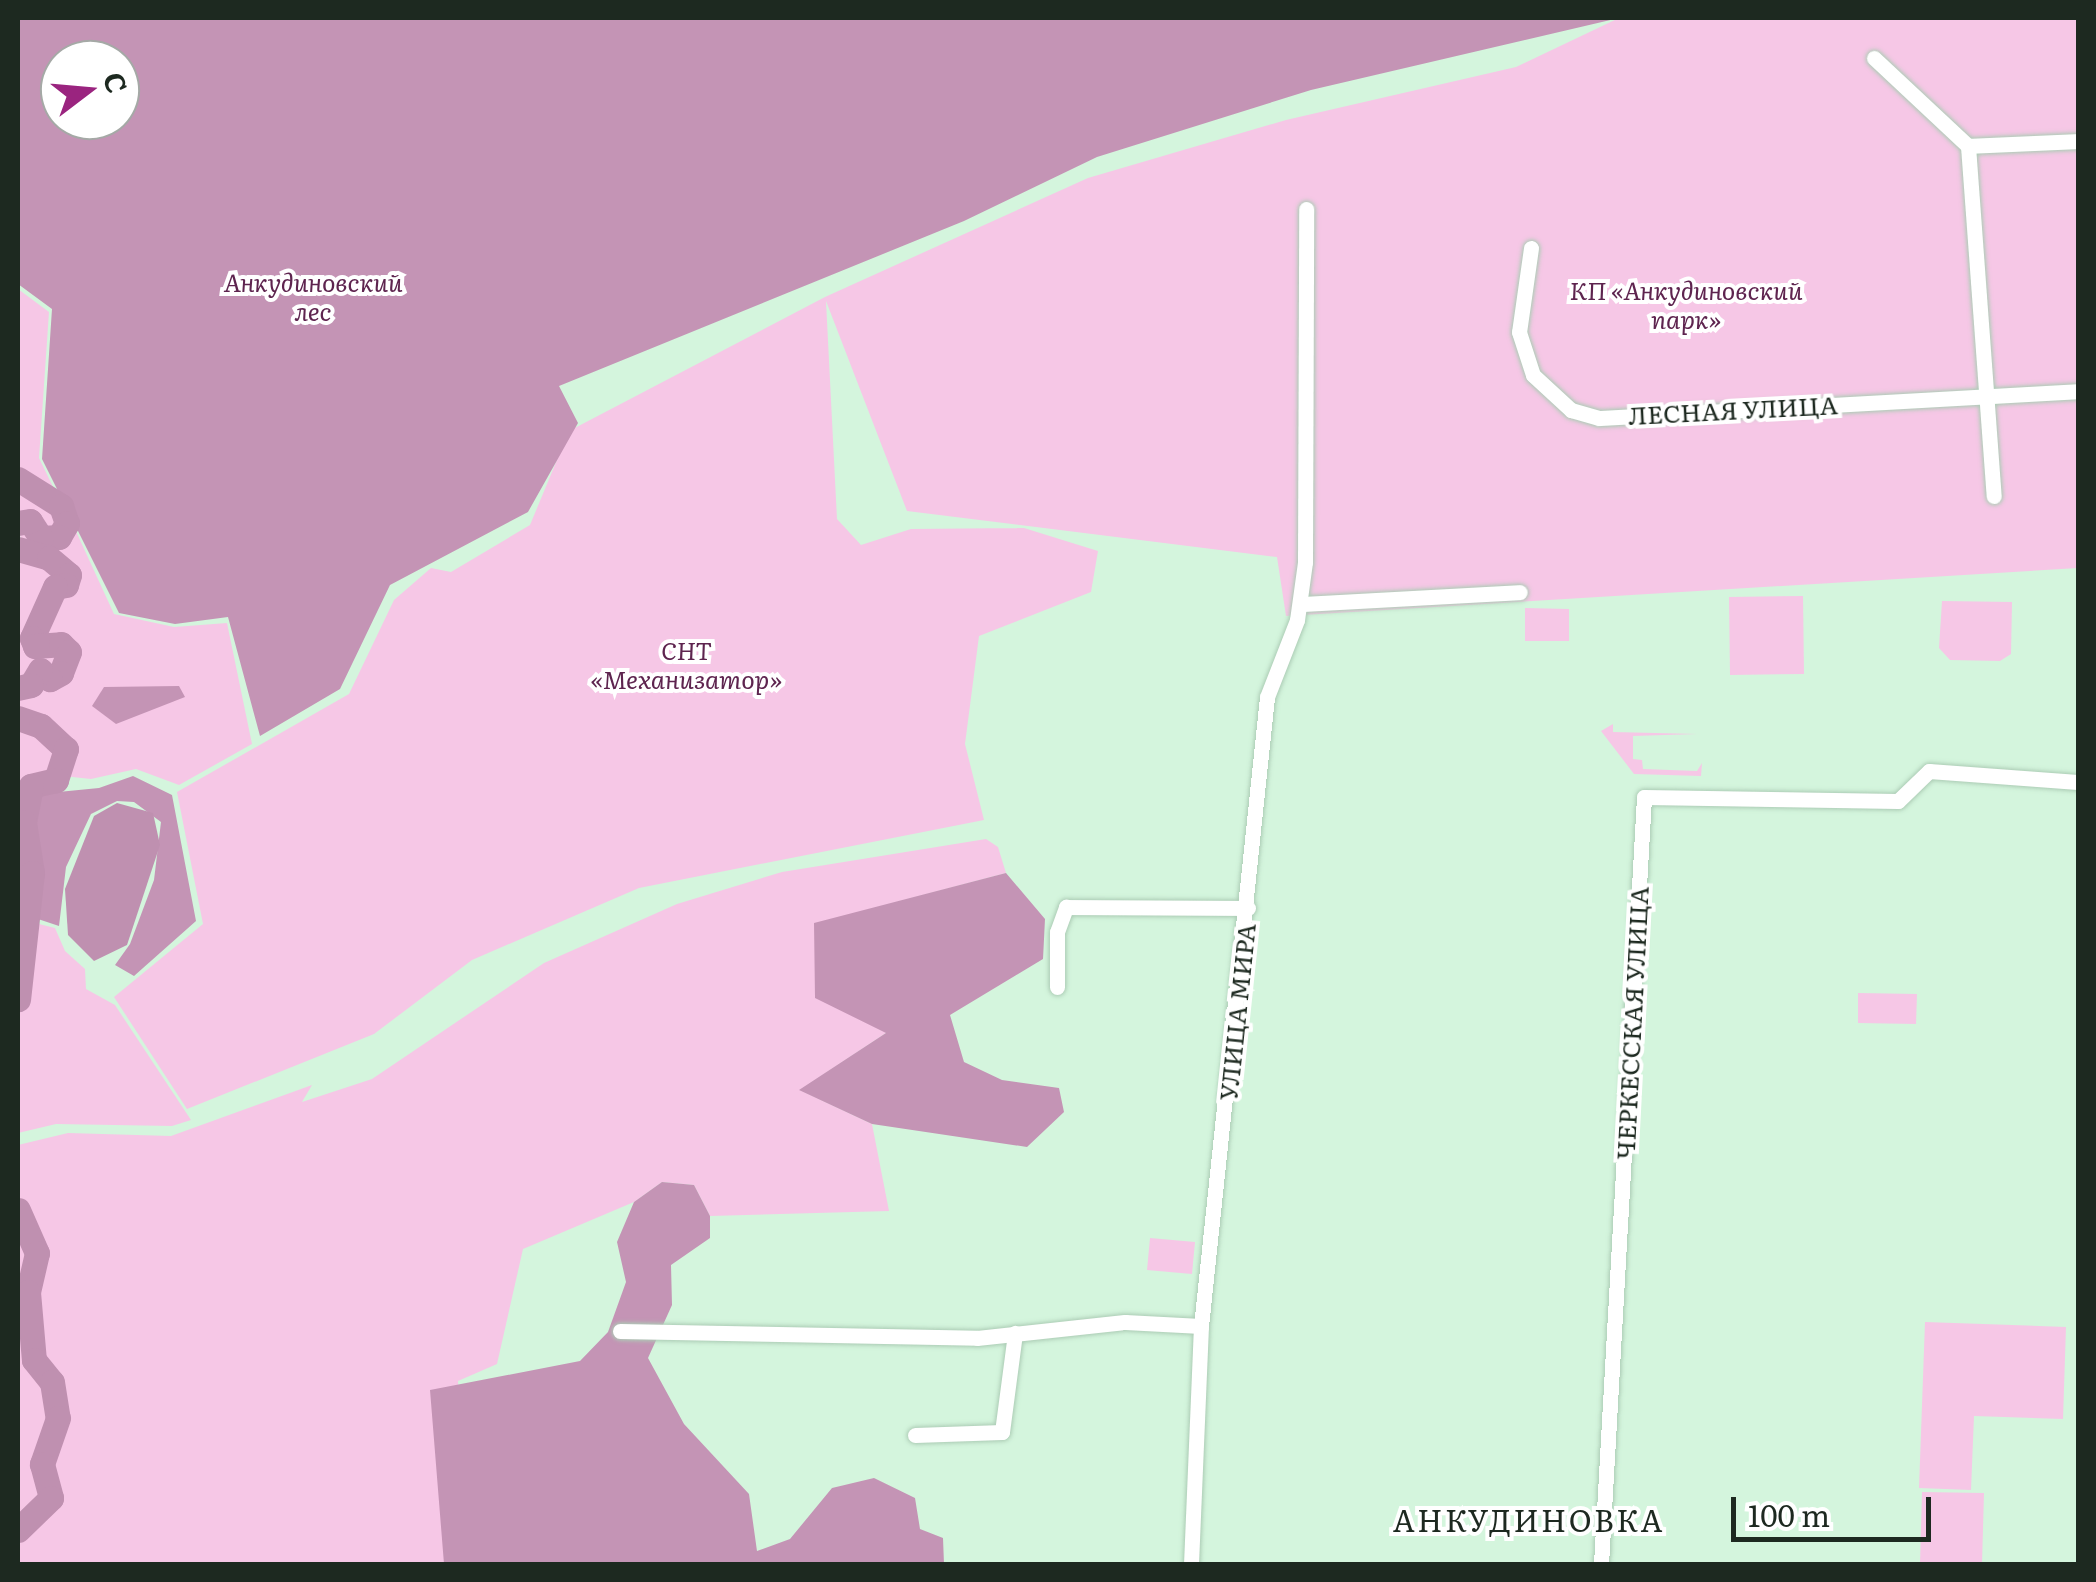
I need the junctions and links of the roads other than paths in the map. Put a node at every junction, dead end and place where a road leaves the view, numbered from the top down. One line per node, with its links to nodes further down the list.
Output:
1 (1874, 58): 3 (street)
2 (2078, 141): 3 (street)
3 (1968, 146): 7 (street)
4 (1306, 210): 10 (street, УЛИЦА МИРА)
5 (1531, 248): 7 (street, ЛЕСНАЯ УЛИЦА)
6 (2078, 391): 7 (street, ЛЕСНАЯ УЛИЦА)
7 (1986, 396): 8 (street)
8 (1994, 496)
9 (1520, 592): 10 (street)
10 (1301, 604): 12 (street, УЛИЦА МИРА)
11 (2078, 782): 19 (street, ЧЕРКЕССКАЯ УЛИЦА)
12 (1248, 908): 13 (street); 14 (street, УЛИЦА МИРА)
13 (1056, 987)
14 (1200, 1326): 16 (street); 18 (street, УЛИЦА МИРА)
15 (620, 1331): 16 (street)
16 (1015, 1333): 17 (street)
17 (915, 1435)
18 (1191, 1564)
19 (1601, 1564)

